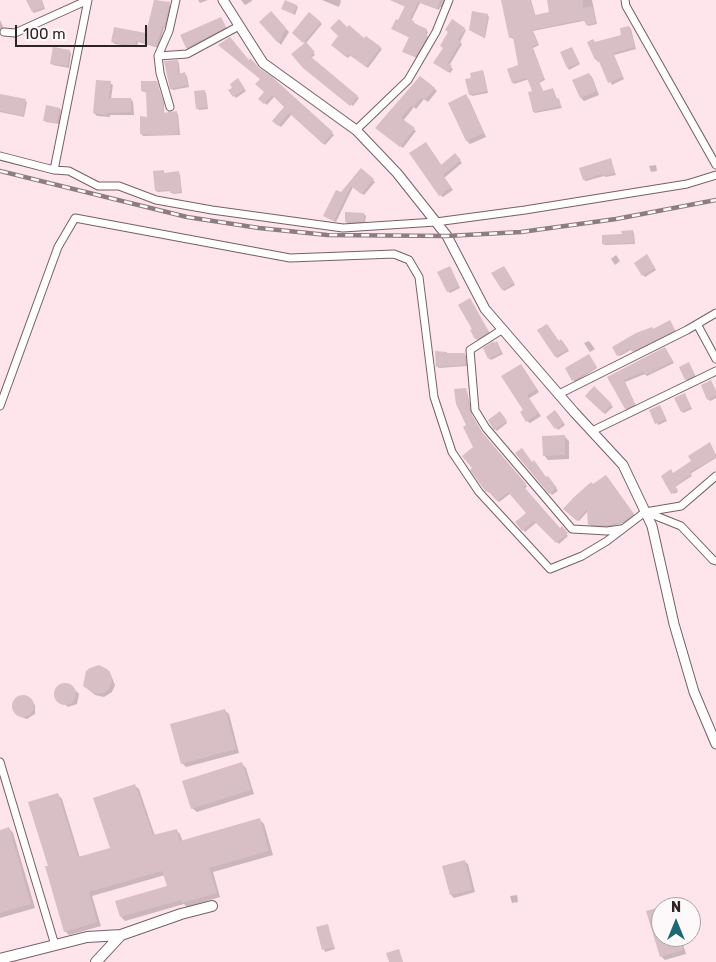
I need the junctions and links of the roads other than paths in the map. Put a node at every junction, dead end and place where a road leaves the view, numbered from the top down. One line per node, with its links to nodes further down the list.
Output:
1 (88, 0): 7 (street); 13 (street)
2 (176, 0): 8 (street)
3 (223, 0): 6 (street)
4 (449, 0): 10 (street)
5 (625, 0): 12 (street)
6 (239, 26): 8 (street); 10 (street)
7 (4, 32)
8 (158, 56): 9 (street)
9 (170, 107)
10 (356, 130): 15 (street)
11 (0, 156): 13 (street)
12 (716, 165)
13 (54, 170): 15 (street)
14 (716, 175): 15 (street)
15 (436, 222): 18 (street)
16 (716, 313): 17 (street)
17 (696, 324): 19 (street); 21 (street)
18 (504, 329): 21 (street); 26 (street)
19 (716, 359)
20 (716, 371): 23 (street)
21 (559, 394): 23 (street)
22 (0, 406): 26 (street)
23 (592, 431): 25 (street)
24 (716, 476): 25 (street)
25 (645, 512): 26 (street); 27 (street); 28 (street)
26 (624, 528)
27 (716, 561)
28 (716, 744)
29 (0, 762): 32 (street)
30 (212, 906): 31 (main road)
31 (121, 935): 32 (main road); 34 (main road)
32 (55, 945): 33 (main road)
33 (0, 959)
34 (96, 962)

